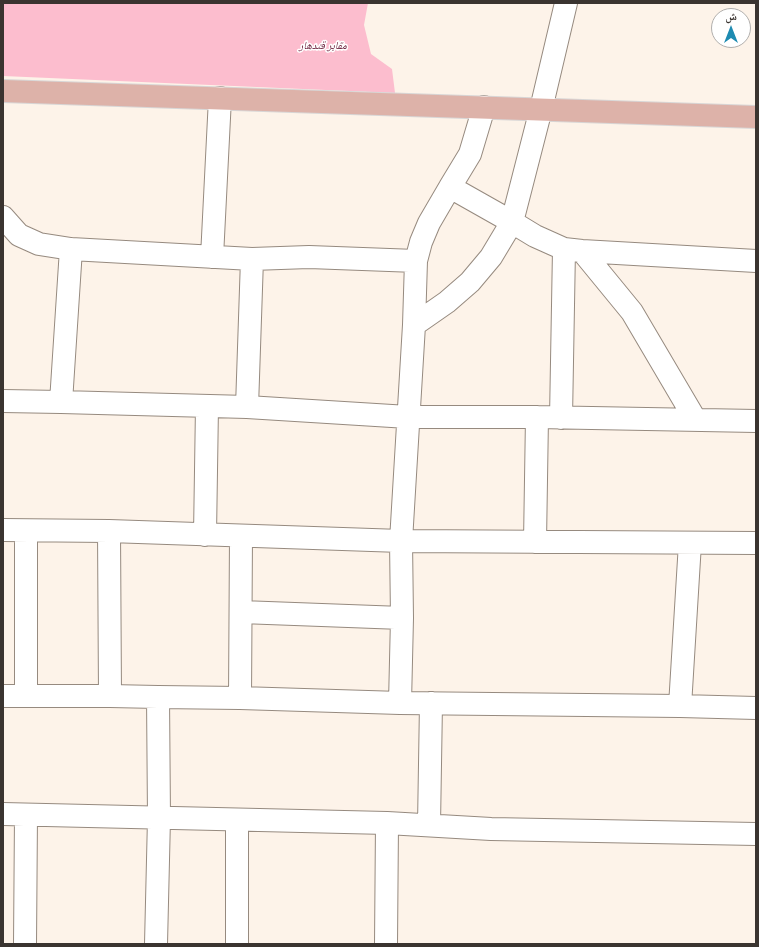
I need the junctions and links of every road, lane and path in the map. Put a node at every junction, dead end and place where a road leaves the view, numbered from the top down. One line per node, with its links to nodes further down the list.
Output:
1 (566, 3): 5 (street)
2 (3, 91): 3 (main road)
3 (220, 98): 4 (main road); 12 (street)
4 (484, 107): 5 (main road); 7 (street)
5 (541, 109): 6 (main road); 9 (street)
6 (756, 116)
7 (450, 187): 9 (street); 14 (street)
8 (3, 217): 10 (street)
9 (512, 222): 11 (street); 16 (street)
10 (71, 249): 12 (street); 18 (street)
11 (573, 250): 15 (street); 23 (street); 24 (street)
12 (212, 257): 13 (street)
13 (252, 259): 14 (street); 20 (street)
14 (416, 261): 16 (street)
15 (756, 261)
16 (414, 325): 21 (street)
17 (3, 401): 18 (street)
18 (61, 402): 19 (street)
19 (207, 406): 20 (street); 29 (street)
20 (247, 407): 21 (street)
21 (408, 417): 22 (street); 31 (street)
22 (537, 417): 23 (street); 32 (street)
23 (561, 418): 24 (street)
24 (695, 419): 25 (street)
25 (756, 421)
26 (3, 530): 27 (street)
27 (26, 531): 28 (street); 38 (street)
28 (109, 531): 29 (street); 39 (street)
29 (205, 535): 30 (street)
30 (241, 536): 31 (street); 35 (street)
31 (401, 541): 32 (street); 36 (street)
32 (535, 542): 33 (street)
33 (690, 542): 34 (street); 44 (street)
34 (756, 543)
35 (241, 612): 36 (street); 41 (street)
36 (402, 618): 42 (street)
37 (3, 696): 38 (street)
38 (26, 696): 39 (street)
39 (110, 696): 40 (street)
40 (158, 698): 41 (street); 48 (street)
41 (240, 698): 42 (street)
42 (400, 703): 43 (street)
43 (432, 703): 44 (street); 51 (street)
44 (680, 706): 45 (street)
45 (756, 708)
46 (3, 814): 47 (street)
47 (26, 815): 48 (street); 53 (street)
48 (159, 818): 49 (street); 54 (street)
49 (237, 820): 50 (street); 55 (street)
50 (387, 823): 51 (street); 56 (street)
51 (429, 825): 52 (street)
52 (756, 834)
53 (24, 944)
54 (156, 944)
55 (237, 944)
56 (386, 944)

